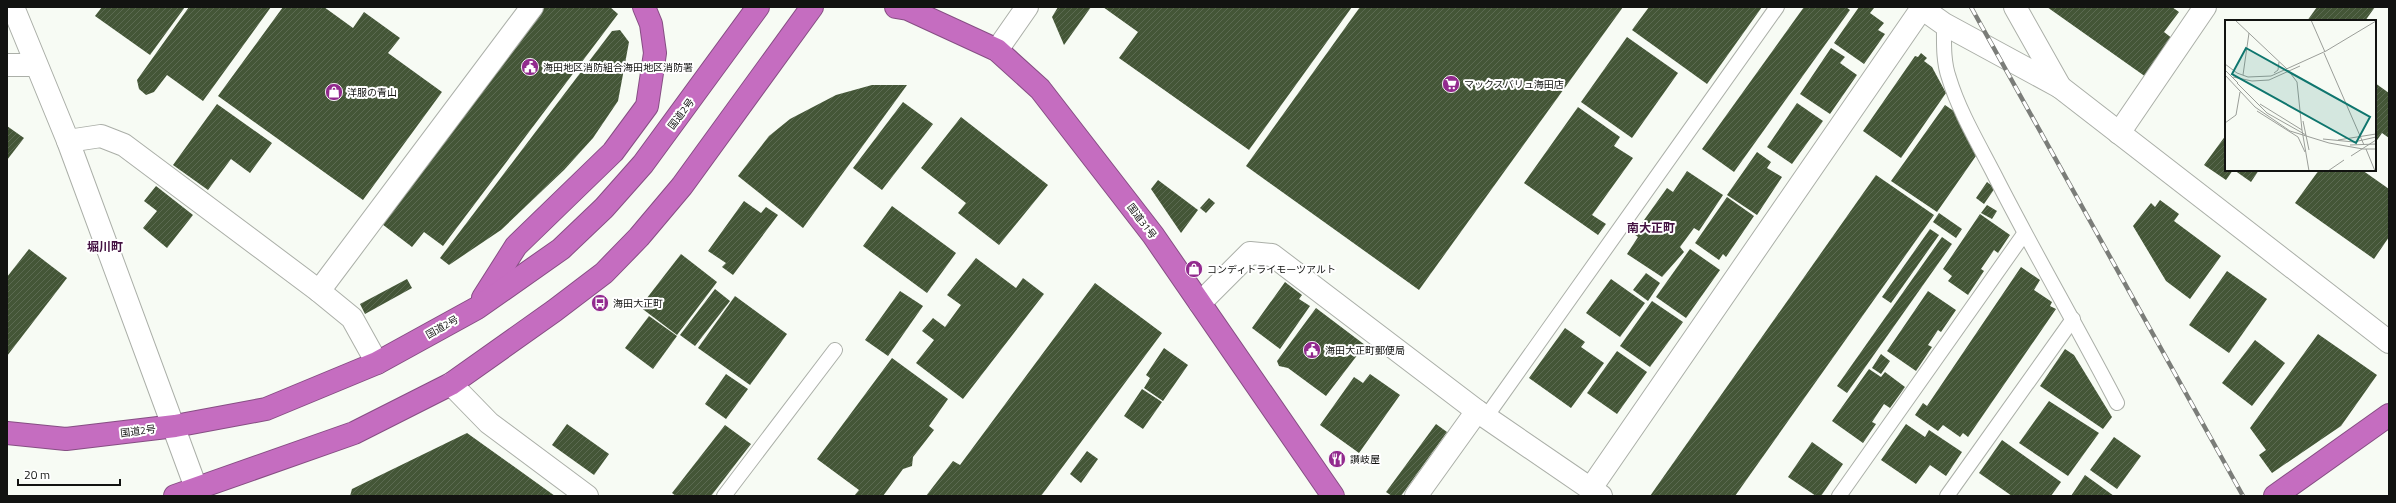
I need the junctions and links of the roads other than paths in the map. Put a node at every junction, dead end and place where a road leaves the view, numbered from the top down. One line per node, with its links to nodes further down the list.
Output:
1 (13, 7): 15 (street)
2 (532, 7): 20 (street)
3 (644, 7): 22 (highway)
4 (758, 7): 22 (highway, 国道2号)
5 (812, 7): 27 (highway)
6 (896, 7): 13 (highway, 国道31号)
7 (1027, 7): 13 (street)
8 (1777, 7): 29 (lane)
9 (2015, 7): 16 (street)
10 (2206, 7): 17 (street)
11 (1921, 8): 12 (street); 34 (street)
12 (1944, 24): 16 (street); 19 (lane)
13 (997, 50): 21 (highway, 国道31号)
14 (7, 65): 15 (street)
15 (36, 66): 18 (street)
16 (2060, 87): 17 (street)
17 (2119, 133): 24 (street)
18 (68, 141): 20 (street); 31 (street)
19 (2024, 234): 23 (lane); 40 (lane)
20 (319, 291): 26 (street)
21 (1200, 303): 29 (street); 38 (highway, 国道31号)
22 (477, 308): 26 (highway, 国道2号)
23 (2073, 318): 28 (lane); 41 (lane)
24 (2389, 342)
25 (835, 350): 37 (lane)
26 (377, 363): 31 (highway, 国道2号)
27 (451, 384): 33 (highway); 36 (street)
28 (2117, 403)
29 (1482, 414): 34 (street); 39 (street)
30 (2389, 415): 42 (highway)
31 (175, 426): 32 (highway, 国道2号); 33 (street)
32 (7, 434)
33 (198, 492): 35 (highway)
34 (1596, 492)
35 (175, 496)
36 (587, 496)
37 (724, 496)
38 (1333, 496)
39 (1416, 496)
40 (1839, 496)
41 (1947, 496)
42 (2275, 496)

